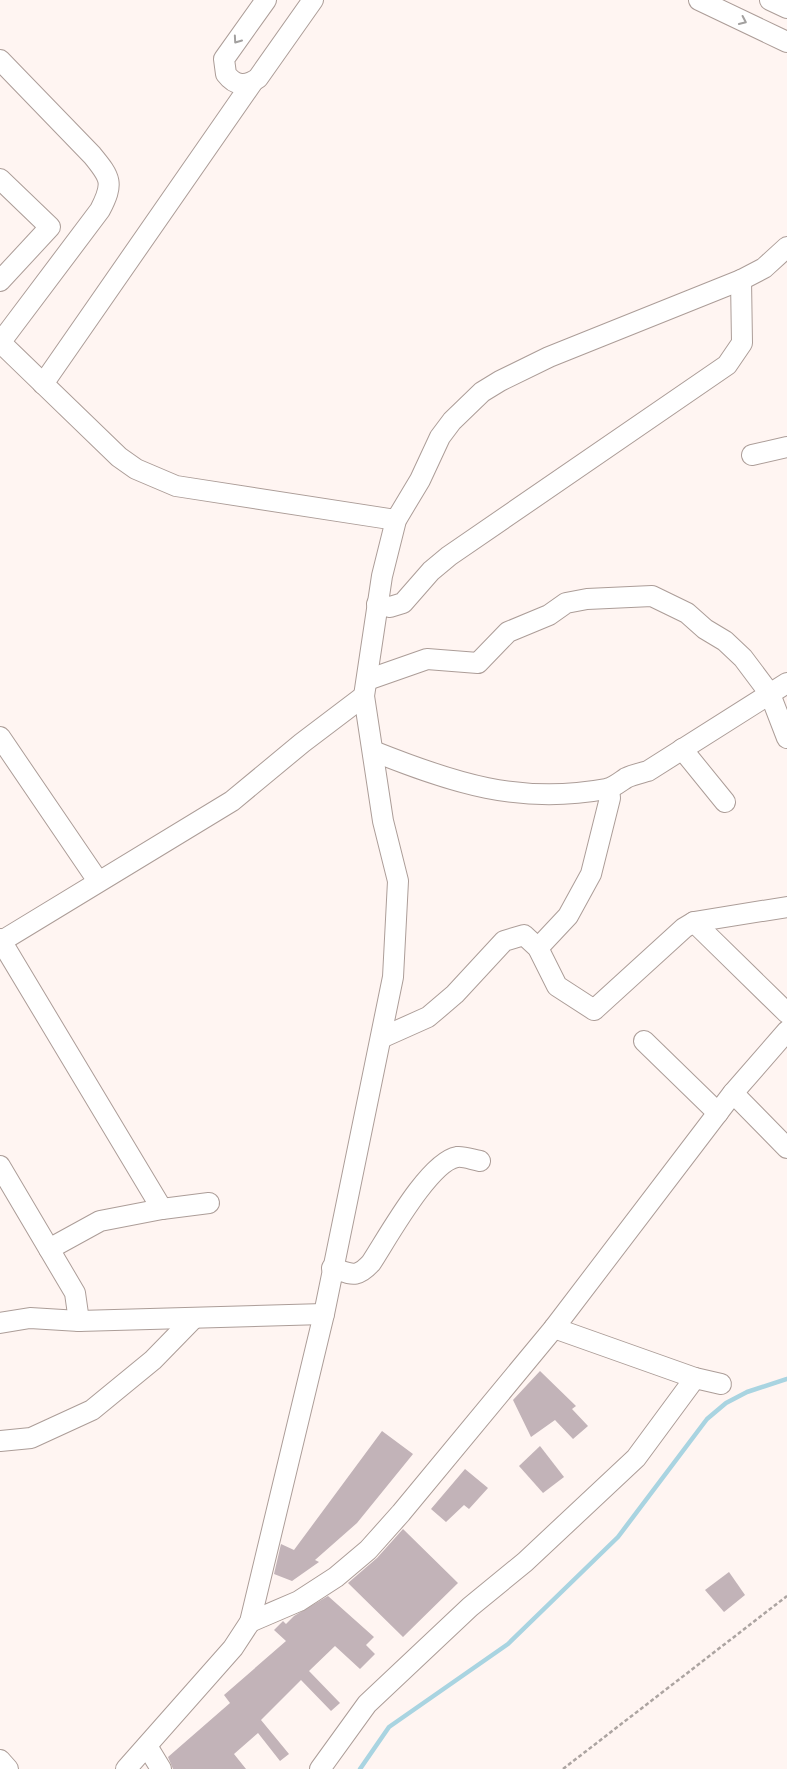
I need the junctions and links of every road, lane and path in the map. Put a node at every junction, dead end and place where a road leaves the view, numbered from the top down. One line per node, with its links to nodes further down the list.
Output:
1 (266, 0): 8 (street, one-way to 8)
2 (313, 0): 8 (street)
3 (700, 0): 6 (street, one-way to 6)
4 (770, 0): 5 (street)
5 (787, 8)
6 (787, 42)
7 (0, 60): 13 (street)
8 (252, 83): 14 (street)
9 (0, 180): 12 (street)
10 (787, 247): 11 (street)
11 (741, 280): 17 (street); 18 (street)
12 (0, 281)
13 (0, 343): 14 (street)
14 (43, 384): 17 (street)
15 (787, 447): 16 (street)
16 (752, 455)
17 (396, 520): 18 (street)
18 (378, 604): 20 (street)
19 (787, 683): 21 (street)
20 (366, 688): 21 (street); 25 (street); 28 (street)
21 (770, 694): 23 (street); 24 (street)
22 (0, 737): 28 (street)
23 (787, 738)
24 (682, 749): 26 (street); 27 (street)
25 (373, 751): 26 (street); 35 (street)
26 (609, 789): 32 (street)
27 (725, 802)
28 (98, 881): 31 (street)
29 (787, 907): 30 (street)
30 (694, 922): 32 (street); 33 (street)
31 (1, 941): 43 (street)
32 (538, 948): 35 (street)
33 (787, 1013)
34 (787, 1031): 37 (street)
35 (381, 1038): 45 (street)
36 (644, 1041): 38 (street)
37 (733, 1093): 38 (street); 39 (street)
38 (718, 1113): 50 (street)
39 (787, 1148)
40 (480, 1161): 45 (street)
41 (0, 1166): 44 (street)
42 (209, 1203): 43 (street)
43 (162, 1209): 44 (street)
44 (49, 1249): 48 (street)
45 (332, 1268): 46 (street)
46 (324, 1314): 47 (street); 55 (street)
47 (194, 1318): 48 (street); 53 (street)
48 (79, 1321): 49 (street)
49 (0, 1322)
50 (554, 1328): 51 (street); 55 (street)
51 (695, 1378): 52 (street); 61 (street)
52 (721, 1384)
53 (0, 1441)
54 (787, 1596): 62 (path)
55 (250, 1622): 56 (street)
56 (146, 1746): 59 (street); 60 (street)
57 (0, 1760): 58 (street)
58 (8, 1769)
59 (126, 1769)
60 (161, 1769)
61 (320, 1769)
62 (563, 1769)

